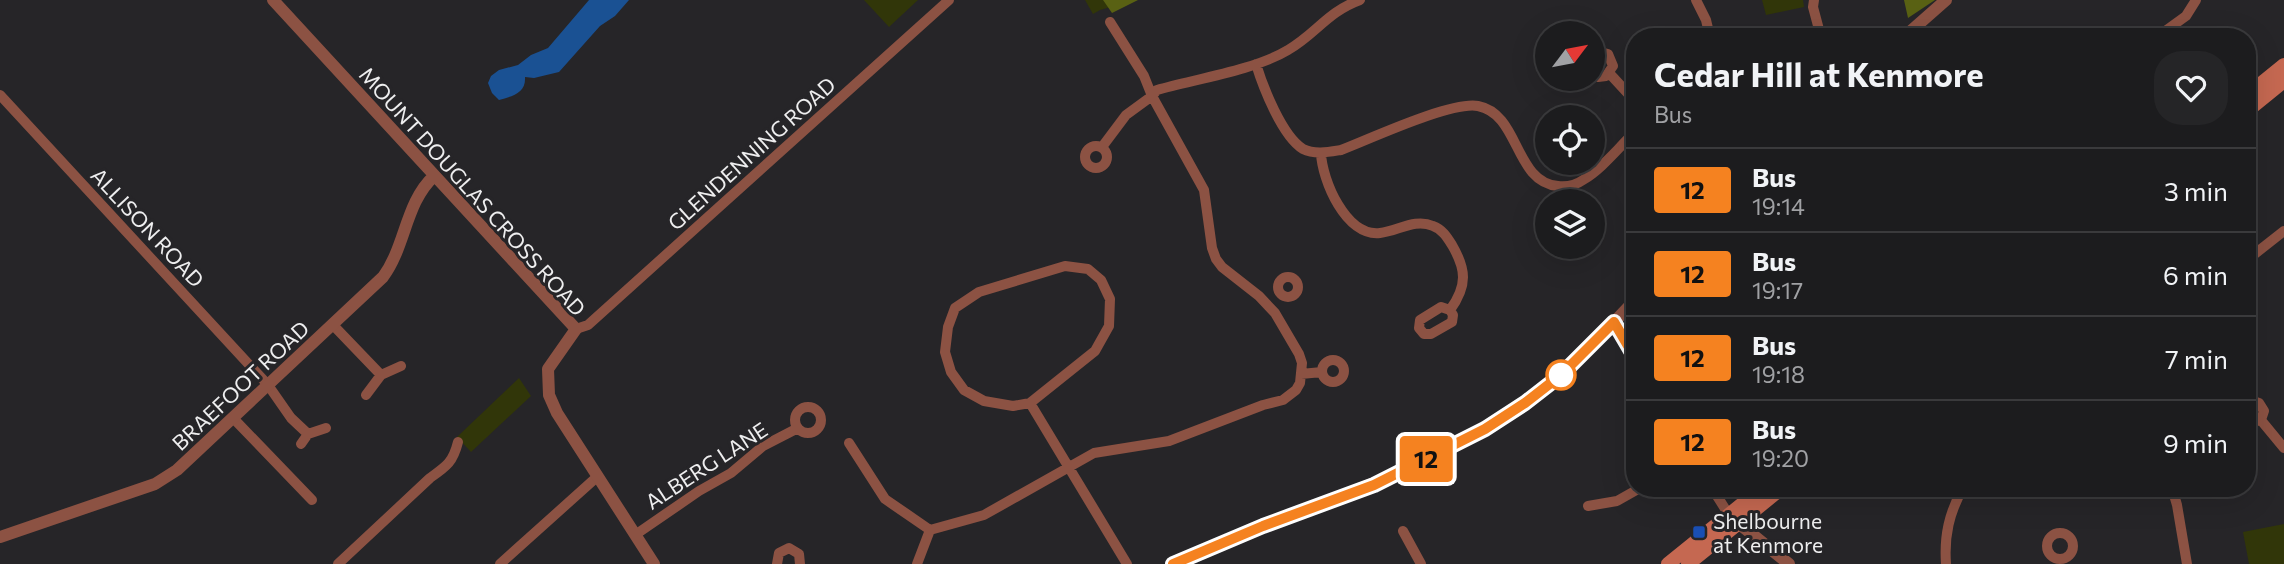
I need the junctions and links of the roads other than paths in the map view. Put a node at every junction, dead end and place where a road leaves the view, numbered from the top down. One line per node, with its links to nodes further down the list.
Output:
1 (273, 0): 27 (street, MOUNT DOUGLAS CROSS ROAD)
2 (949, 0): 36 (street, GLENDENNING ROAD)
3 (1360, 0): 14 (street)
4 (1696, 0): 9 (street)
5 (1814, 0): 10 (street)
6 (1946, 0): 11 (street)
7 (2196, 0): 12 (street)
8 (1110, 22): 22 (street)
9 (1708, 28)
10 (1819, 28)
11 (1914, 28)
12 (2169, 28)
13 (1605, 53): 16 (street)
14 (1256, 64): 22 (street); 26 (street)
15 (2284, 65): 19 (main road)
16 (1609, 74): 17 (street); 20 (street)
17 (1605, 76)
18 (2284, 81): 23 (main road)
19 (2256, 88)
20 (1626, 92)
21 (0, 95): 42 (street, ALLISON ROAD)
22 (1152, 96): 25 (street); 31 (street)
23 (2256, 104)
24 (1626, 141): 26 (street)
25 (1102, 147)
26 (1321, 153): 32 (street)
27 (434, 176): 35 (street, BRAEFOOT ROAD); 36 (street, MOUNT DOUGLAS CROSS ROAD)
28 (2284, 230): 29 (street)
29 (2256, 253)
30 (1280, 293): 31 (street)
31 (1268, 305): 40 (street)
32 (1450, 310)
33 (1626, 310): 34 (street)
34 (1614, 322): 37 (street); 78 (street)
35 (333, 325): 41 (street); 42 (street, BRAEFOOT ROAD)
36 (576, 329): 57 (street, MOUNT DOUGLAS CROSS ROAD)
37 (1626, 342)
38 (401, 366): 41 (street)
39 (1322, 372): 40 (street)
40 (1301, 374): 56 (street)
41 (381, 375): 43 (street)
42 (268, 385): 46 (street, BRAEFOOT ROAD); 51 (street, ALLISON ROAD)
43 (366, 395)
44 (2256, 402): 47 (street)
45 (1030, 403): 45 (street); 56 (street)
46 (233, 418): 64 (street); 70 (street, BRAEFOOT ROAD)
47 (2260, 419): 48 (street); 55 (street)
48 (2256, 420)
49 (326, 428): 51 (street)
50 (798, 428): 69 (street, ALBERG LANE)
51 (309, 434): 54 (street)
52 (458, 442): 71 (street)
53 (849, 443): 67 (street)
54 (301, 444)
55 (2284, 448)
56 (1068, 466): 67 (street); 77 (street)
57 (598, 476): 69 (street, MOUNT DOUGLAS CROSS ROAD); 72 (street)
58 (1626, 496): 65 (street)
59 (1718, 497): 66 (street)
60 (1754, 497): 66 (main road)
61 (1768, 497): 66 (main road)
62 (1959, 497): 83 (street)
63 (2175, 497): 84 (street)
64 (312, 500)
65 (1588, 506)
66 (1733, 519): 80 (main road); 81 (main road); 82 (street)
67 (930, 530): 76 (street)
68 (1403, 531): 79 (street)
69 (635, 535): 73 (street, MOUNT DOUGLAS CROSS ROAD)
70 (0, 537)
71 (338, 564)
72 (500, 564)
73 (654, 564)
74 (777, 564): 75 (street)
75 (800, 564)
76 (917, 564)
77 (1127, 564)
78 (1173, 564)
79 (1421, 564)
80 (1668, 564)
81 (1688, 564)
82 (1789, 564)
83 (1946, 564)
84 (2187, 564)

